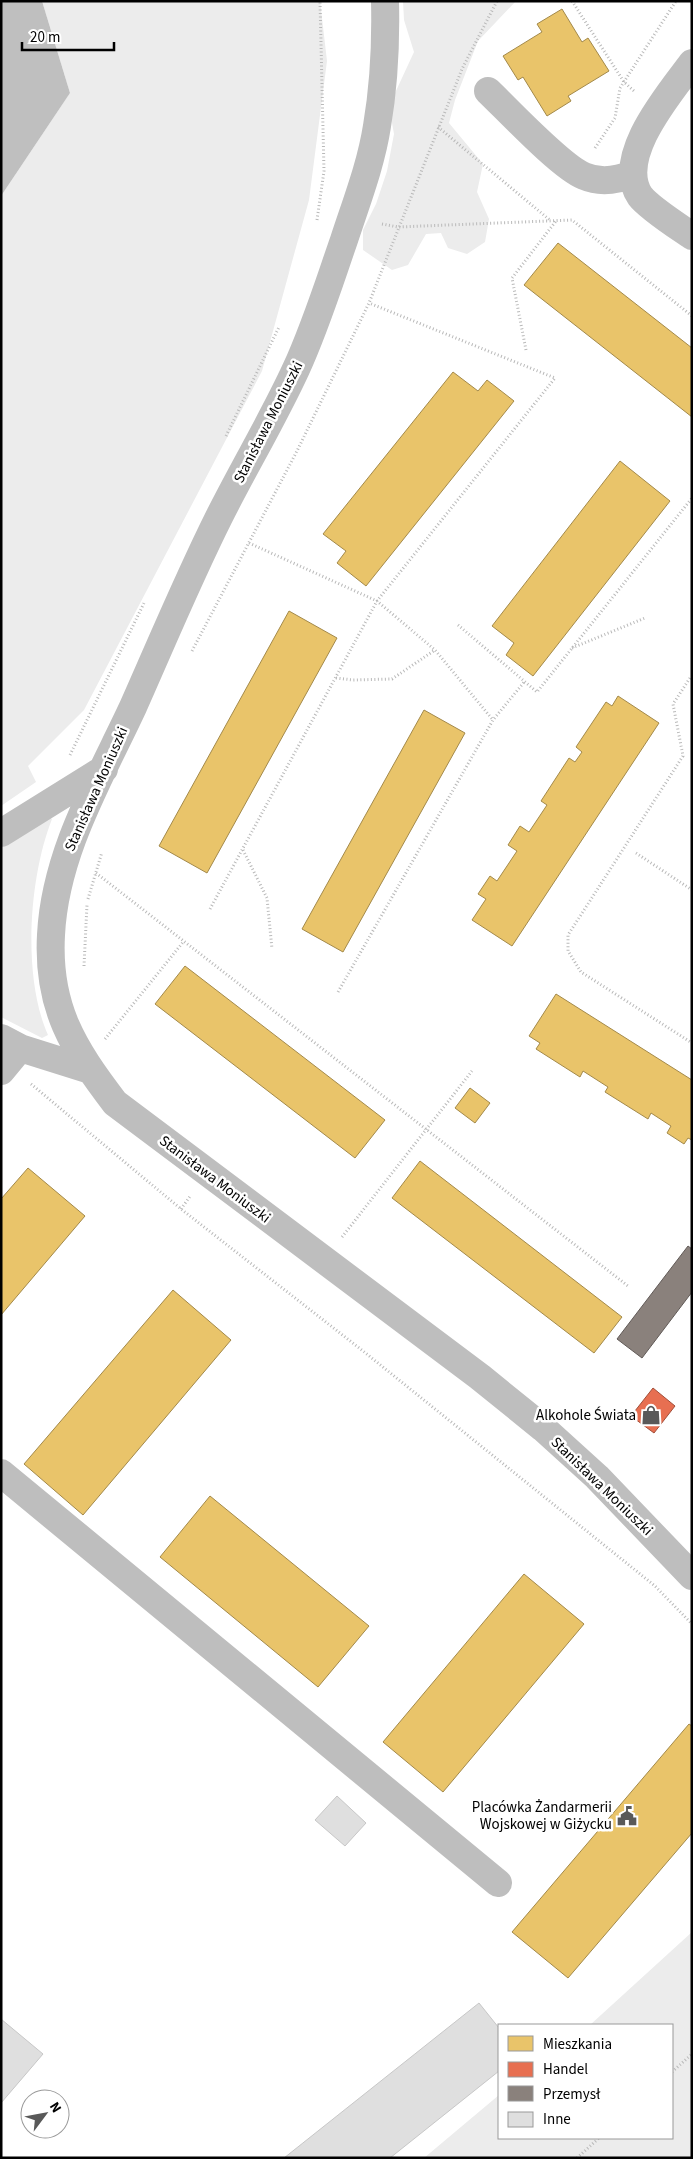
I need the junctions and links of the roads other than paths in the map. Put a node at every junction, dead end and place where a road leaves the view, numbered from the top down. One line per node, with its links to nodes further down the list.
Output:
1 (385, 1): 6 (street, Stanisława Moniuszki)
2 (692, 63): 4 (street)
3 (488, 91): 4 (street)
4 (633, 174): 5 (street)
5 (692, 236)
6 (104, 769): 7 (street); 9 (street, Stanisława Moniuszki)
7 (1, 833)
8 (7, 1055): 9 (street)
9 (90, 1070): 11 (street, Stanisława Moniuszki)
10 (1, 1473): 12 (street)
11 (692, 1576)
12 (498, 1883)

